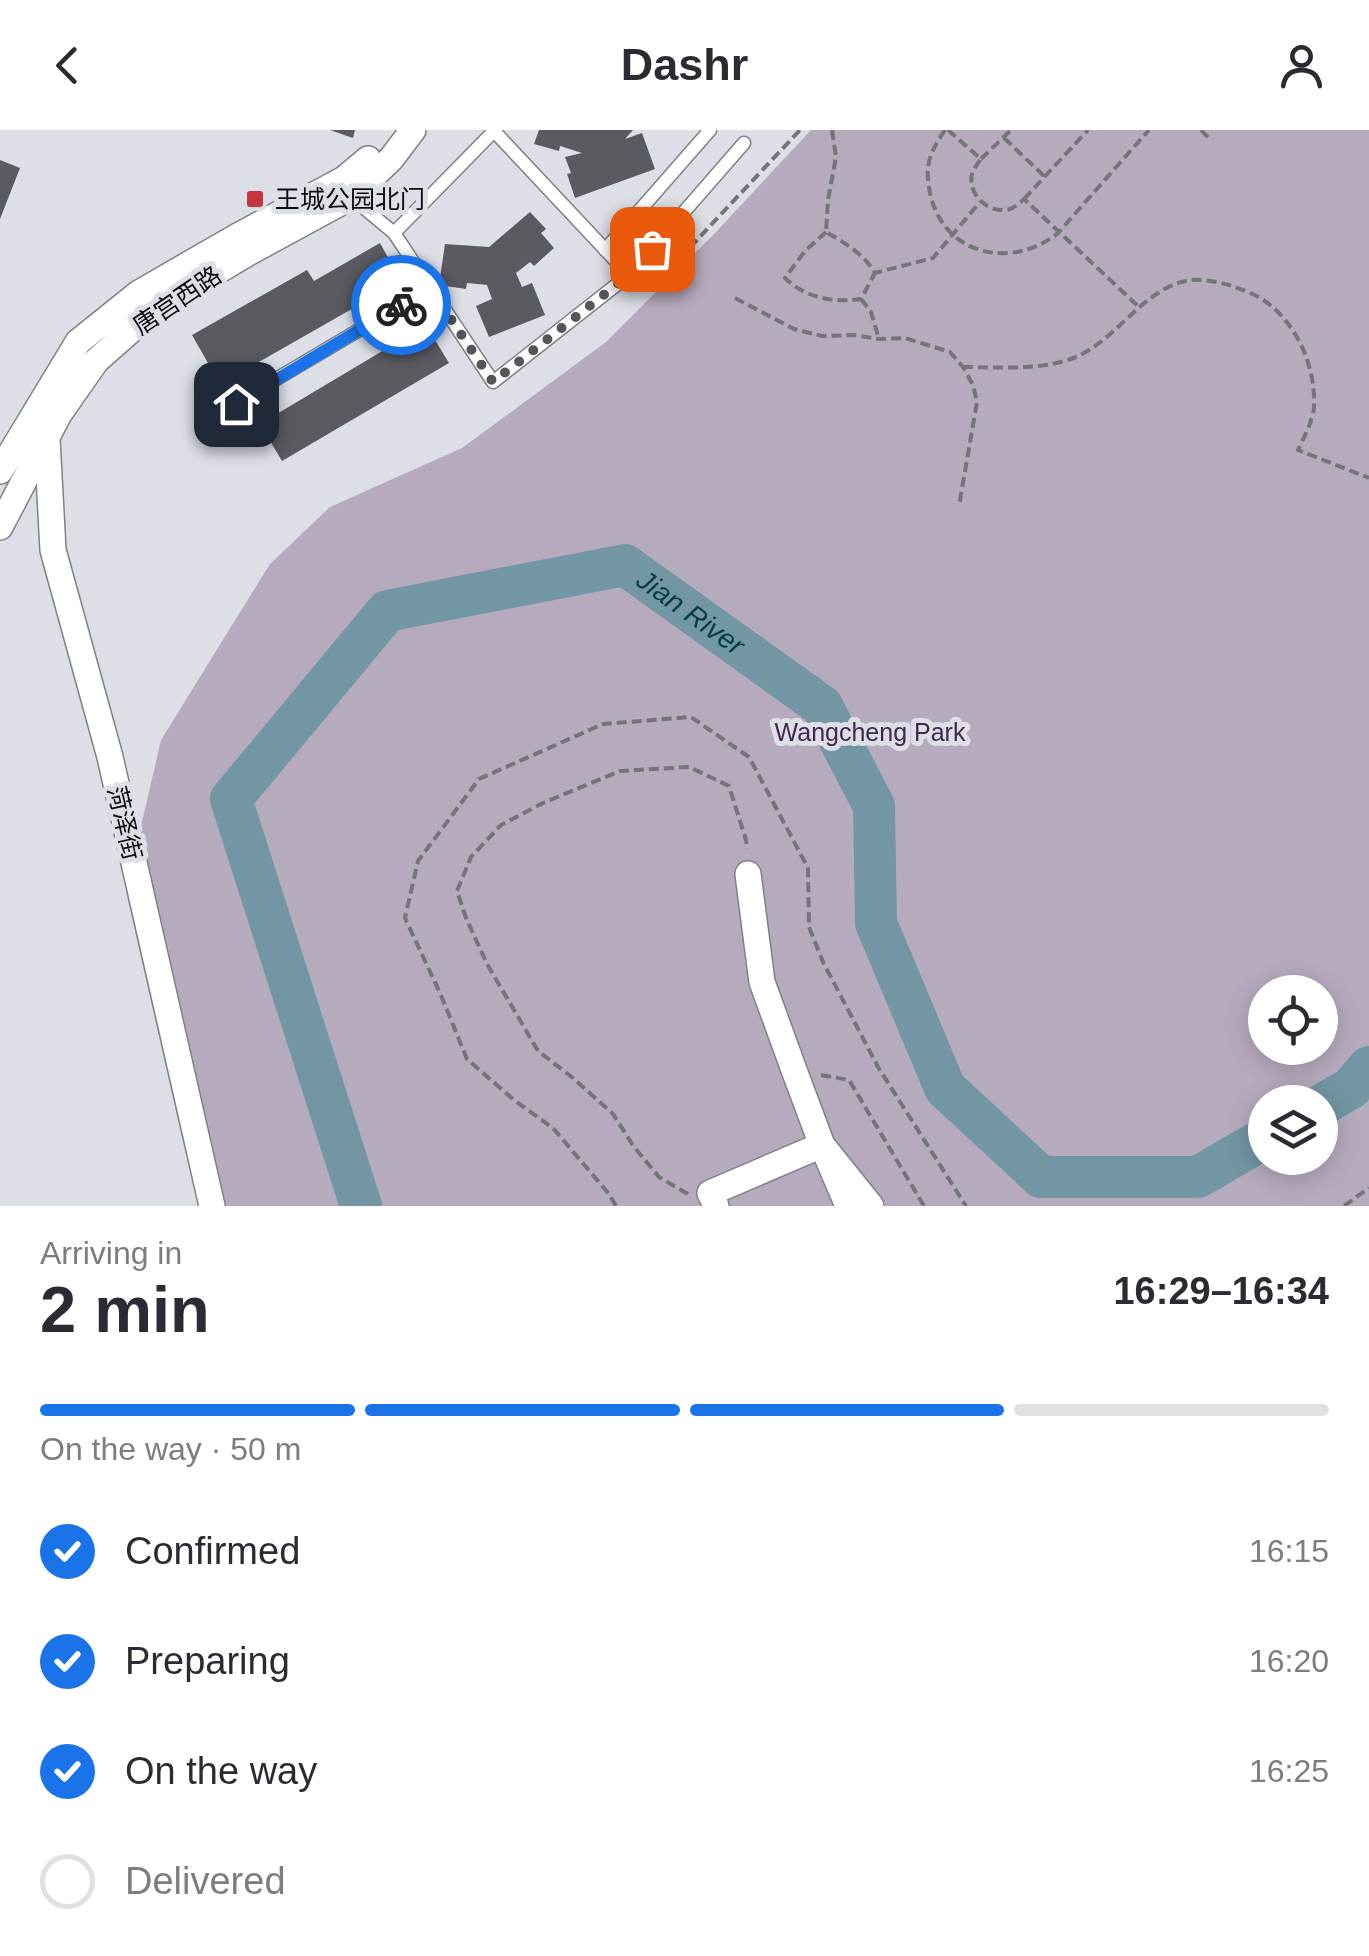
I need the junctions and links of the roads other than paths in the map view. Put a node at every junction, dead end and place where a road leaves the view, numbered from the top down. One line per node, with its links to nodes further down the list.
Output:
1 (396, 130): 13 (street, 唐宫西路)
2 (414, 130): 6 (street, 唐宫西路)
3 (710, 130): 8 (lane)
4 (494, 131): 7 (lane); 8 (lane)
5 (744, 143): 9 (lane)
6 (351, 196): 7 (lane); 12 (street, 唐宫西路)
7 (394, 234): 10 (lane)
8 (605, 250): 9 (lane)
9 (629, 275): 10 (lane)
10 (430, 288): 11 (lane)
11 (236, 404)
12 (46, 440): 14 (street, 唐宫西路); 18 (street, 菏泽街)
13 (0, 471)
14 (0, 527)
15 (748, 874): 16 (street)
16 (822, 1145): 17 (street); 19 (street); 20 (street)
17 (713, 1199)
18 (212, 1206)
19 (848, 1206)
20 (871, 1206)

